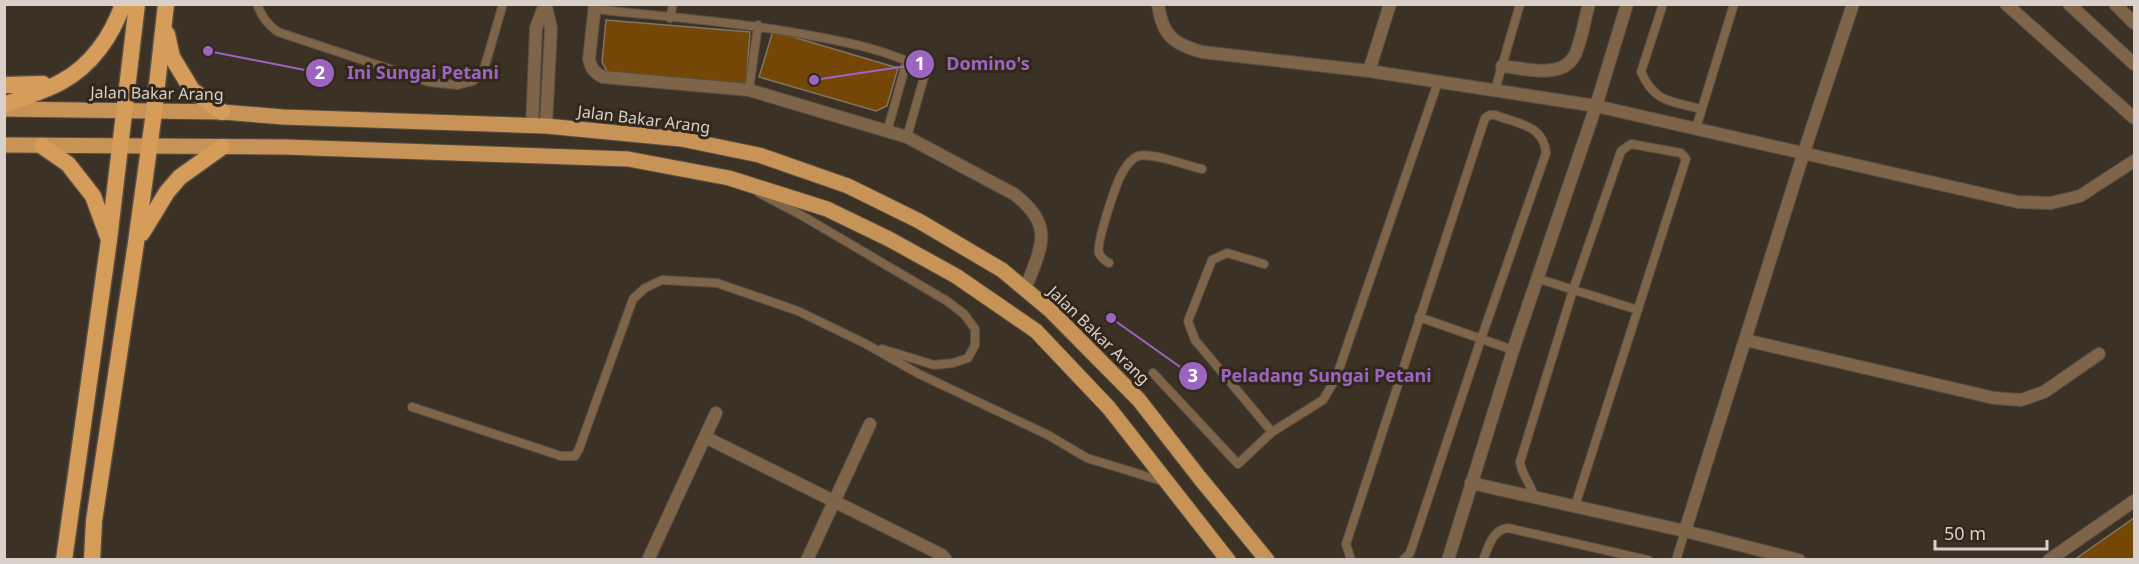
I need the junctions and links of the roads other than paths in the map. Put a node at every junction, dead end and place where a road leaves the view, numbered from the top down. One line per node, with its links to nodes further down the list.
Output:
1 (123, 4): 27 (highway)
2 (137, 4): 35 (highway)
3 (257, 4): 4 (lane)
4 (503, 4)
5 (673, 4): 19 (lane)
6 (1158, 4): 25 (street)
7 (1390, 4): 25 (street)
8 (1520, 4): 24 (lane)
9 (1589, 4): 24 (street)
10 (1627, 4): 32 (street)
11 (1663, 4): 34 (lane)
12 (1734, 4): 34 (lane)
13 (1853, 4): 48 (street)
14 (2006, 4): 38 (street)
15 (2068, 4): 23 (street)
16 (2115, 4): 20 (street)
17 (594, 7): 19 (lane); 29 (street)
18 (165, 12): 36 (highway); 37 (highway)
19 (670, 18): 21 (lane)
20 (2134, 23)
21 (758, 25): 22 (lane); 29 (lane)
22 (907, 60): 41 (lane); 42 (lane)
23 (2134, 64)
24 (1502, 66): 30 (lane)
25 (1369, 71): 26 (street)
26 (1438, 82): 30 (street); 70 (lane)
27 (60, 83): 28 (highway); 31 (highway)
28 (4, 85)
29 (750, 90): 41 (street)
30 (1495, 90): 32 (street)
31 (4, 105)
32 (1596, 106): 40 (street); 56 (street)
33 (4, 109): 35 (main road, Jalan Bakar Arang)
34 (1701, 109): 40 (lane)
35 (124, 110): 36 (main road, Jalan Bakar Arang); 44 (highway)
36 (154, 112): 37 (main road, Jalan Bakar Arang); 46 (highway)
37 (222, 112): 39 (main road, Jalan Bakar Arang)
38 (2134, 118)
39 (539, 126): 39 (street); 57 (main road, Jalan Bakar Arang)
40 (1695, 128): 48 (street)
41 (887, 132): 42 (street)
42 (907, 137): 57 (street)
43 (4, 145): 45 (main road)
44 (120, 145): 45 (main road); 46 (main road); 52 (highway)
45 (42, 146): 52 (highway)
46 (150, 146): 47 (main road); 53 (highway)
47 (222, 147): 51 (main road); 53 (highway)
48 (1804, 152): 49 (street); 62 (street)
49 (2134, 161)
50 (1202, 169): 54 (lane)
51 (729, 178): 63 (lane); 72 (main road)
52 (109, 240): 80 (highway)
53 (136, 243): 81 (highway)
54 (1109, 263)
55 (1264, 264): 70 (lane)
56 (1536, 278): 58 (lane); 64 (street)
57 (1025, 290): 86 (main road, Jalan Bakar Arang)
58 (1574, 290): 59 (lane); 59 (lane); 74 (lane)
59 (1638, 310): 77 (lane)
60 (1419, 317): 61 (lane); 61 (lane); 87 (lane)
61 (1481, 339): 64 (lane); 88 (lane)
62 (1745, 340): 65 (street); 78 (street)
63 (864, 343): 67 (lane); 72 (lane)
64 (1513, 350): 73 (street)
65 (2099, 354)
66 (1153, 373): 70 (lane)
67 (412, 407)
68 (716, 413): 71 (street)
69 (870, 424): 75 (street)
70 (1272, 432)
71 (705, 437): 75 (street); 82 (street)
72 (1167, 483): 85 (main road)
73 (1471, 483): 74 (street); 79 (street)
74 (1534, 496): 77 (street)
75 (834, 501): 83 (street); 84 (street)
76 (2134, 501): 94 (street)
77 (1575, 506): 78 (street)
78 (1684, 531): 92 (lane); 93 (street)
79 (1450, 555): 89 (street)
80 (64, 560)
81 (92, 560)
82 (648, 560)
83 (807, 560)
84 (946, 560)
85 (1228, 560)
86 (1267, 560)
87 (1351, 560)
88 (1403, 560)
89 (1441, 560)
90 (1483, 560): 91 (lane)
91 (1648, 560)
92 (1676, 560)
93 (1799, 560)
94 (2049, 560)

